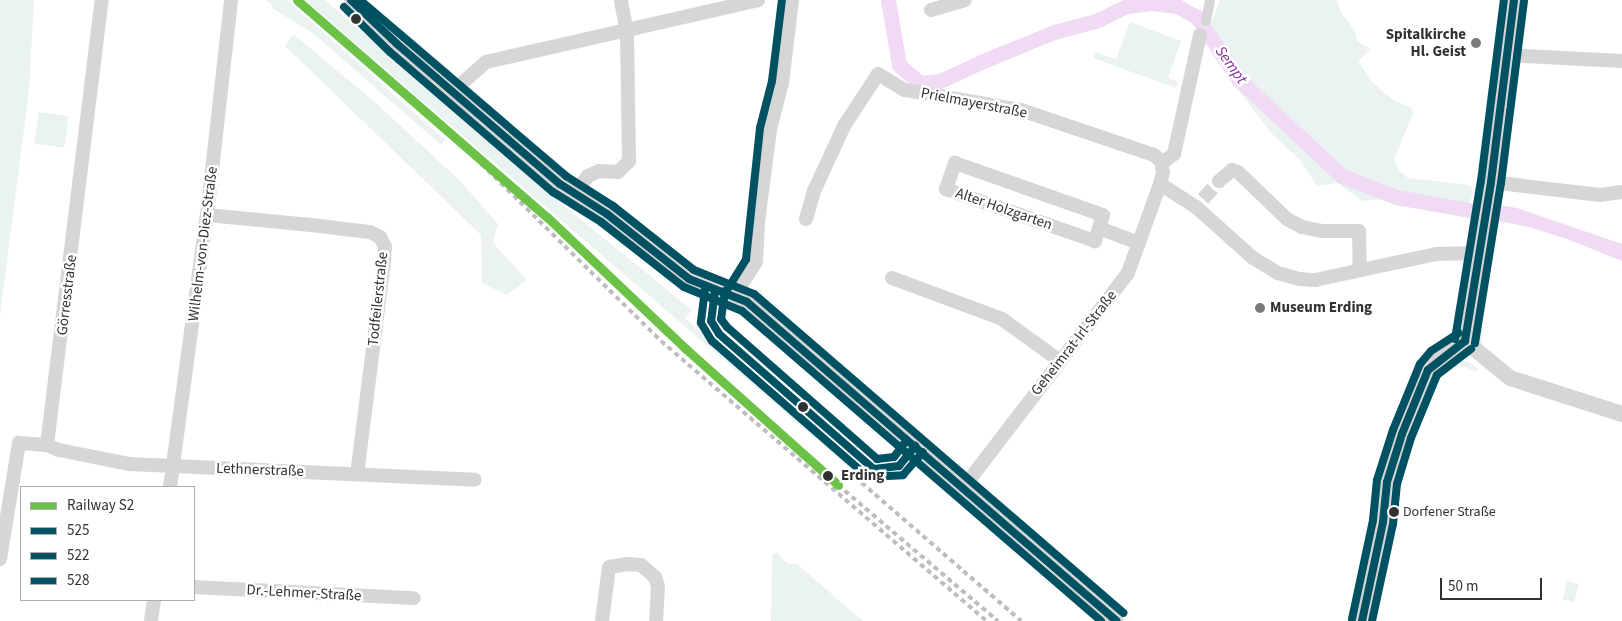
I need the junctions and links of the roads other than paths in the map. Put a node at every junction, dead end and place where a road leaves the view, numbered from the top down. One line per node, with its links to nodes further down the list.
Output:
1 (102, 0): 35 (street, Görresstraße)
2 (231, 0): 24 (street, Wilhelm-von-Diez-Straße)
3 (345, 0): 10 (street)
4 (621, 0): 13 (street)
5 (758, 0): 13 (street)
6 (792, 0): 31 (street)
7 (965, 0): 11 (street)
8 (1210, 0): 12 (street)
9 (1514, 0): 15 (street)
10 (354, 4): 17 (street)
11 (931, 10)
12 (1208, 18)
13 (627, 32): 17 (street); 23 (street)
14 (1200, 34): 18 (street)
15 (1507, 55): 16 (street); 21 (street)
16 (1622, 61)
17 (452, 92): 23 (street)
18 (1162, 163): 20 (street); 25 (street, Prielmayerstraße)
19 (1219, 181): 29 (street)
20 (1160, 184): 27 (street, Geheimrat-Irl-Straße); 29 (street)
21 (1490, 189): 22 (street); 28 (street)
22 (1622, 192)
23 (574, 194): 31 (street)
24 (207, 214): 36 (street, Wilhelm-von-Diez-Straße); 37 (street, Todfeilerstraße)
25 (806, 219)
26 (1099, 228): 26 (street, Alter Holzgarten); 27 (street)
27 (1139, 243): 33 (street, Geheimrat-Irl-Straße)
28 (1478, 253): 29 (street); 32 (street)
29 (1360, 270)
30 (892, 278): 33 (street)
31 (735, 295): 40 (street)
32 (1465, 341): 34 (street); 49 (street)
33 (1060, 361): 40 (street, Geheimrat-Irl-Straße)
34 (1622, 414)
35 (47, 445): 36 (street, Lethnerstraße); 41 (street)
36 (173, 466): 37 (street, Lethnerstraße); 39 (street, Wilhelm-von-Diez-Straße)
37 (357, 474): 38 (street, Lethnerstraße)
38 (475, 480)
39 (170, 486)
40 (963, 488): 48 (street)
41 (0, 559)
42 (195, 587): 43 (street, Dr.-Lehmer-Straße)
43 (414, 598)
44 (154, 601): 45 (street)
45 (151, 621)
46 (602, 621): 47 (street)
47 (656, 621)
48 (1116, 621)
49 (1362, 621)

